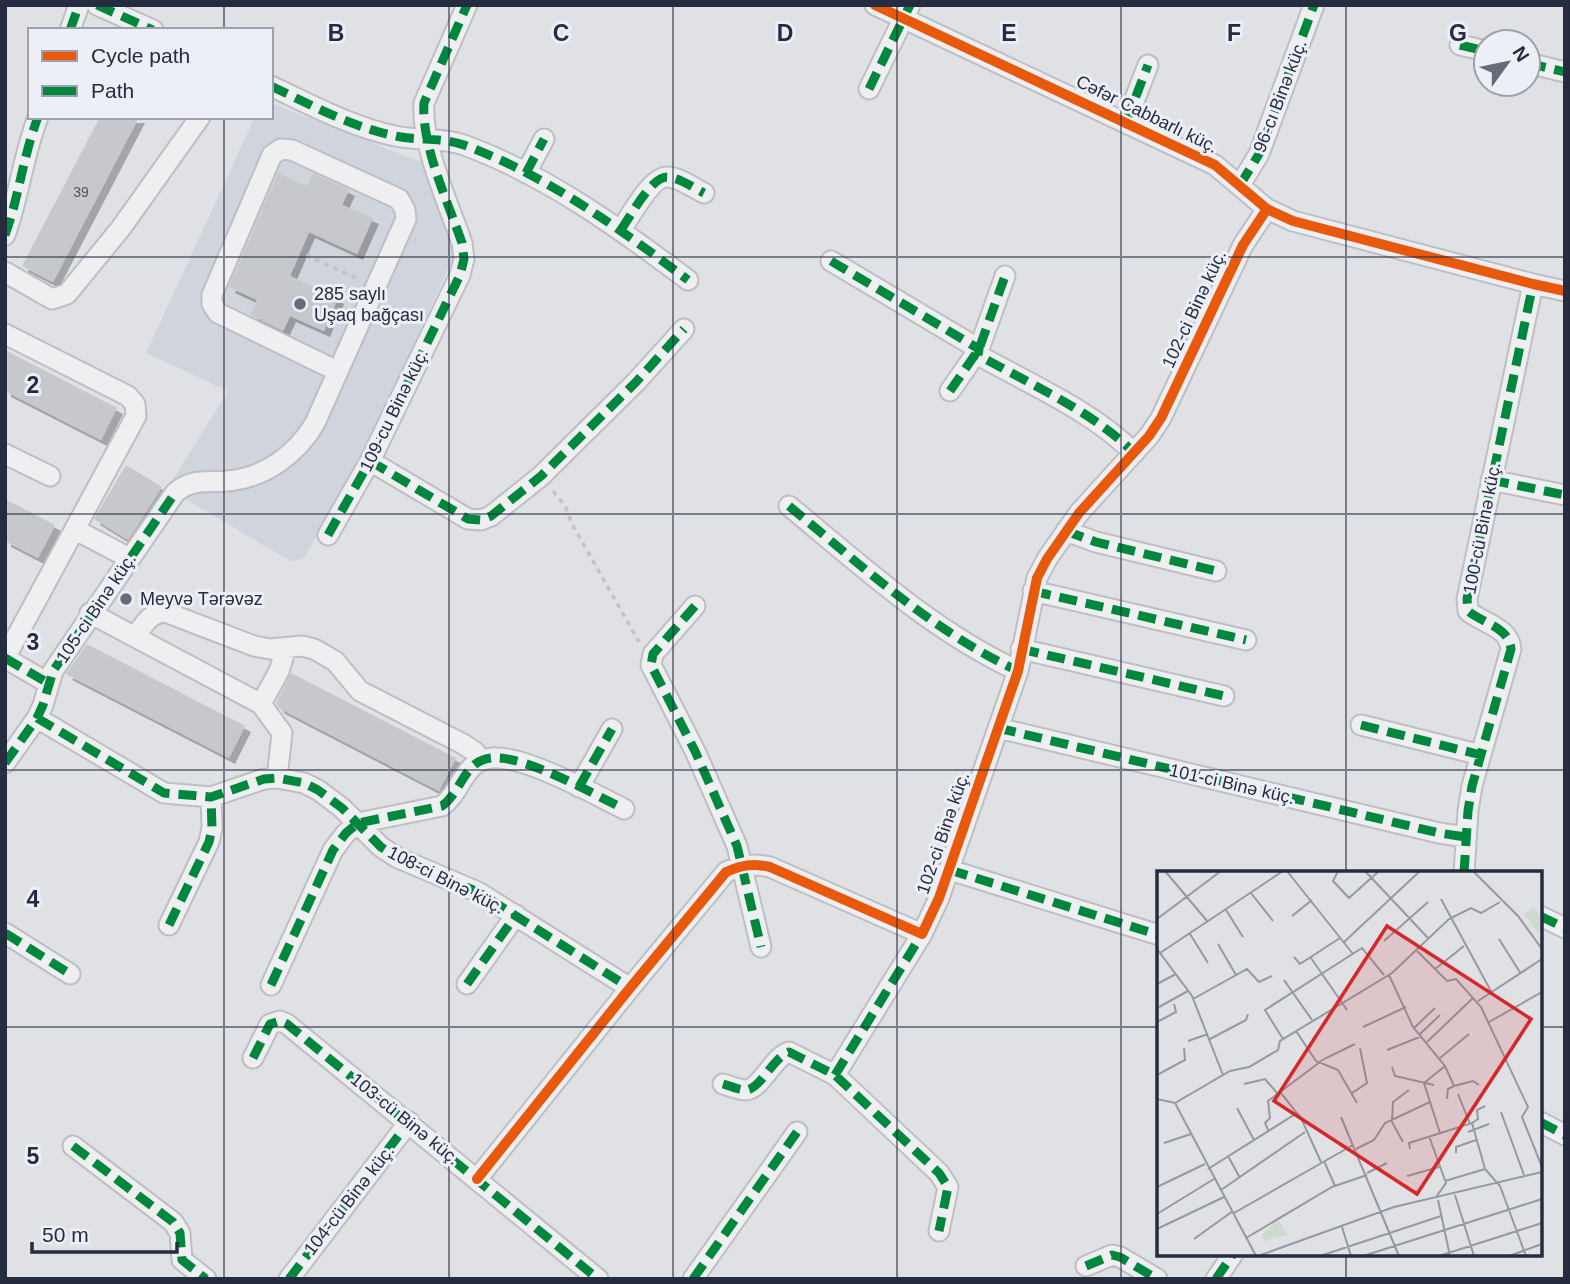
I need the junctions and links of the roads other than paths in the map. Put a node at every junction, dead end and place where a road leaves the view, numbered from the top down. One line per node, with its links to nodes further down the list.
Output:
1 (79, 5): 7 (street)
2 (97, 5): 8 (street)
3 (467, 5): 19 (street, 109-cu Binə küç.)
4 (875, 5): 6 (street, Cəfər Cabbarlı küç.)
5 (1314, 5): 22 (street, 96-cı Binə küç.)
6 (907, 12): 15 (street); 18 (street, Cəfər Cabbarlı küç.)
7 (71, 28)
8 (149, 28)
9 (1460, 45): 10 (street)
10 (1472, 48)
11 (1148, 65): 18 (street)
12 (1542, 66): 13 (street)
13 (1565, 72)
14 (273, 87): 19 (street)
15 (869, 89)
16 (36, 119): 24 (street)
17 (199, 119): 29 (street)
18 (1126, 122): 22 (street, Cəfər Cabbarlı küç.)
19 (426, 138): 21 (street); 41 (street, 109-cu Binə küç.)
20 (544, 139): 21 (street)
21 (526, 173): 26 (street)
22 (1240, 185): 25 (street, Cəfər Cabbarlı küç.)
23 (705, 193): 26 (street)
24 (11, 197): 27 (street)
25 (1267, 209): 32 (street, Cəfər Cabbarlı küç.); 39 (street, 102-ci Binə küç.)
26 (621, 230): 31 (street)
27 (5, 235)
28 (831, 261): 36 (street)
29 (5, 272)
30 (1005, 276): 36 (street)
31 (688, 280)
32 (1533, 285): 33 (street, Cəfər Cabbarlı küç.); 43 (street, 100-cü Binə küç.)
33 (1565, 291)
34 (684, 329): 41 (street)
35 (5, 334): 46 (street)
36 (979, 349): 38 (street); 39 (street)
37 (338, 371): 37 (street); 49 (street, 105-ci Binə küç.)
38 (950, 391)
39 (1134, 453): 47 (street, 102-ci Binə küç.)
40 (5, 454): 42 (street)
41 (370, 461): 48 (street, 109-cu Binə küç.)
42 (50, 477)
43 (1491, 480): 44 (street); 67 (street, 100-cü Binə küç.)
44 (1565, 495)
45 (789, 506): 59 (street)
46 (76, 530): 49 (street); 58 (street)
47 (1066, 531): 50 (street); 51 (street, 102-ci Binə küç.)
48 (328, 535)
49 (130, 558): 53 (street, 105-ci Binə küç.)
50 (1216, 571)
51 (1033, 590): 55 (street); 57 (street, 102-ci Binə küç.)
52 (695, 606): 76 (street)
53 (90, 613): 54 (street); 60 (street, 105-ci Binə küç.)
54 (135, 637): 56 (street); 62 (street)
55 (1246, 640)
56 (286, 648): 62 (street); 68 (street)
57 (1021, 649): 59 (street, 102-ci Binə küç.); 61 (street)
58 (5, 658): 60 (street)
59 (1018, 671): 65 (street, 102-ci Binə küç.)
60 (48, 683): 63 (street, 105-ci Binə küç.)
61 (1224, 696)
62 (261, 704): 70 (street)
63 (37, 718): 69 (street, 105-ci Binə küç.); 72 (street, 108-ci Binə küç.)
64 (1361, 724): 67 (street)
65 (998, 728): 75 (street, 101-ci Binə küç.); 77 (street, 102-ci Binə küç.)
66 (612, 729): 71 (street)
67 (1481, 755): 75 (street, 100-cü Binə küç.)
68 (481, 761): 71 (street); 74 (street)
69 (5, 763)
70 (277, 778): 72 (street, 108-ci Binə küç.); 74 (street, 108-ci Binə küç.)
71 (579, 787): 73 (street)
72 (211, 797): 81 (street)
73 (624, 809)
74 (358, 823): 79 (street, 108-ci Binə küç.); 88 (street)
75 (1466, 837): 78 (street, 100-cü Binə küç.)
76 (743, 865): 84 (street); 86 (street); 90 (street)
77 (950, 870): 84 (street, 102-ci Binə küç.); 85 (street)
78 (1464, 871)
79 (516, 915): 89 (street); 90 (street, 108-ci Binə küç.)
80 (1542, 917): 82 (street)
81 (169, 925)
82 (1565, 928)
83 (5, 933): 87 (street)
84 (922, 934): 92 (street, 102-ci Binə küç.)
85 (1157, 934)
86 (761, 947)
87 (69, 974)
88 (271, 985)
89 (467, 985)
90 (630, 988): 99 (street)
91 (253, 1058): 94 (street, 103-cü Binə küç.)
92 (835, 1075): 93 (street); 100 (street)
93 (723, 1084)
94 (409, 1122): 99 (street, 103-cü Binə küç.); 104 (street, 104-cü Binə küç.)
95 (1542, 1123): 97 (street)
96 (797, 1132): 106 (street)
97 (1565, 1135)
98 (73, 1146): 103 (street)
99 (477, 1179): 105 (street, 103-cü Binə küç.)
100 (939, 1231)
101 (1232, 1256): 108 (street)
102 (1086, 1266): 107 (street)
103 (206, 1279)
104 (289, 1279)
105 (598, 1279)
106 (693, 1279)
107 (1157, 1279)
108 (1216, 1279)

